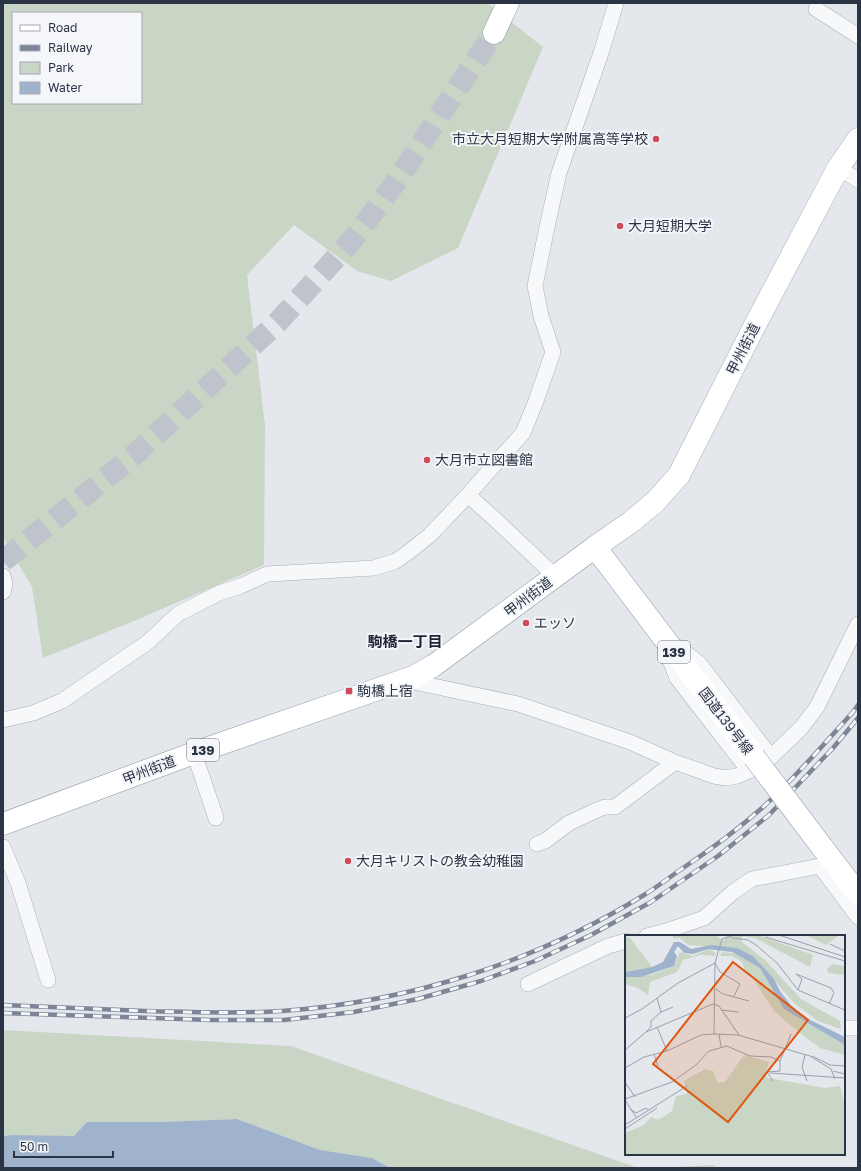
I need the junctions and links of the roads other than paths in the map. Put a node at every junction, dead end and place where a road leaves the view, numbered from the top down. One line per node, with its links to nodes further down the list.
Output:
1 (508, 3): 4 (main road)
2 (616, 3): 9 (street)
3 (816, 9): 5 (street)
4 (494, 33)
5 (858, 36)
6 (858, 139): 7 (main road, 甲州街道)
7 (838, 168): 8 (street); 10 (main road, 甲州街道)
8 (858, 180)
9 (468, 495): 12 (street); 16 (street)
10 (595, 547): 12 (main road, 甲州街道 / 139); 18 (main road, 国道139号線 / 139)
11 (3, 576): 13 (street)
12 (555, 576): 15 (main road, 甲州街道 / 139)
13 (3, 592)
14 (858, 624): 18 (street)
15 (405, 680): 17 (main road, 甲州街道 / 139); 19 (street)
16 (3, 720)
17 (194, 753): 20 (street); 21 (main road, 甲州街道 / 139)
18 (758, 761): 19 (street); 24 (main road, 国道139号線 / 139, bridge)
19 (675, 762): 22 (street)
20 (216, 818)
21 (3, 824)
22 (538, 844)
23 (3, 847): 29 (street)
24 (858, 894)
25 (858, 917): 26 (street)
26 (667, 934): 27 (street)
27 (657, 935)
28 (625, 941): 30 (street)
29 (48, 980)
30 (528, 984)
31 (845, 1028): 32 (street)
32 (858, 1028)

